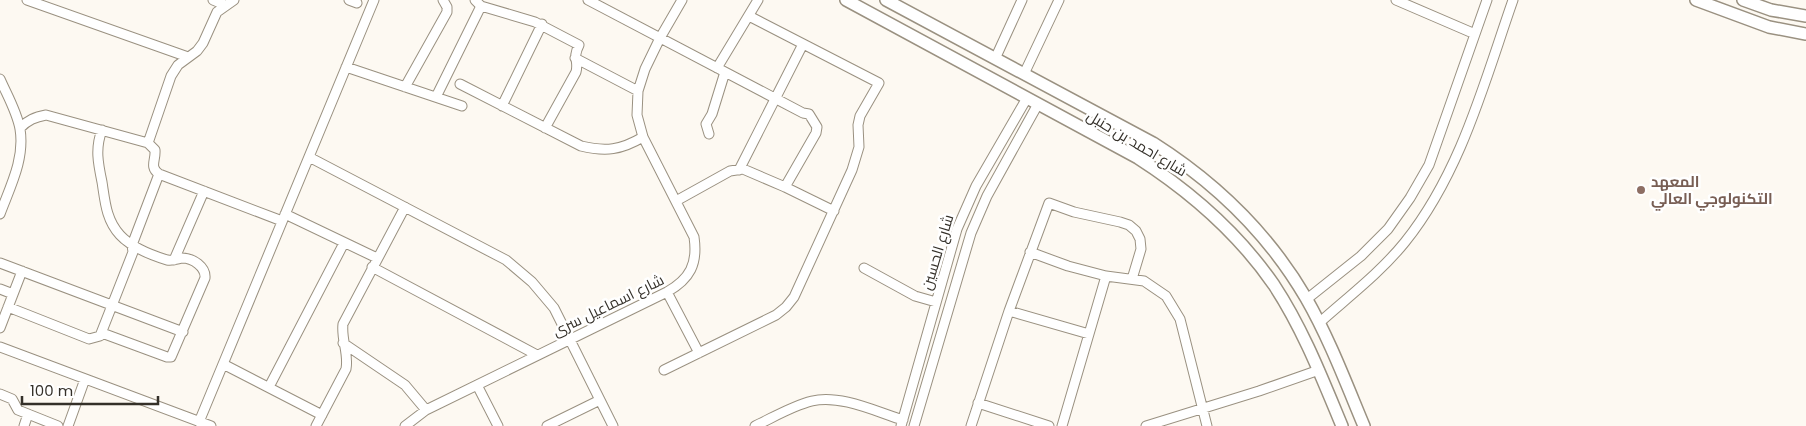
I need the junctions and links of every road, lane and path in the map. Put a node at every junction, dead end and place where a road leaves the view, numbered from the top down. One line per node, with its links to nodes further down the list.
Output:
1 (27, 0): 27 (street)
2 (213, 0): 19 (street)
3 (234, 0): 19 (street)
4 (374, 0): 30 (street)
5 (443, 0): 35 (street)
6 (588, 0): 25 (street)
7 (682, 0): 25 (street, شارع اسماعيل سرى)
8 (758, 0): 20 (street)
9 (846, 0): 39 (street, شارع احمد بن حنبل)
10 (886, 0): 29 (street, شارع احمد بن حنبل)
11 (1022, 0): 29 (street)
12 (1059, 0): 32 (street)
13 (1396, 0): 23 (street)
14 (1487, 0): 23 (street)
15 (1513, 0): 83 (street)
16 (1696, 0): 24 (street)
17 (1743, 0): 21 (street)
18 (478, 3): 22 (street); 37 (street)
19 (225, 5): 27 (street)
20 (750, 16): 26 (street); 31 (street)
21 (1806, 16)
22 (542, 24): 28 (street); 42 (street)
23 (1475, 34): 78 (street)
24 (1806, 34)
25 (660, 38): 31 (street); 36 (street, شارع اسماعيل سرى)
26 (803, 44): 38 (street); 59 (street)
27 (188, 57): 48 (street)
28 (575, 58): 36 (street); 44 (street)
29 (995, 59): 32 (street, شارع احمد بن حنبل)
30 (346, 67): 35 (street); 49 (street)
31 (721, 70): 38 (street); 46 (street)
32 (1024, 74): 52 (street, شارع احمد بن حنبل)
33 (0, 79): 43 (street)
34 (460, 84): 42 (street)
35 (405, 87): 37 (street)
36 (638, 91): 47 (street, شارع اسماعيل سرى)
37 (436, 97): 41 (street)
38 (774, 98): 50 (street); 53 (street)
39 (1027, 98): 40 (street, شارع احمد بن حنبل); 63 (street, شارع الحسين)
40 (1038, 104): 54 (street, شارع احمد بن حنبل); 65 (street, شارع الحسين)
41 (462, 106)
42 (502, 106): 44 (street)
43 (20, 128): 45 (street); 56 (street)
44 (545, 128): 47 (street)
45 (102, 130): 48 (street); 64 (street)
46 (709, 134)
47 (643, 137): 57 (street, شارع اسماعيل سرى)
48 (148, 142): 51 (street)
49 (309, 157): 58 (street); 61 (street)
50 (739, 170): 53 (street); 57 (street)
51 (159, 174): 55 (street); 64 (street)
52 (1200, 175): 54 (street); 78 (street, شارع احمد بن حنبل)
53 (785, 187): 59 (street)
54 (1186, 191): 95 (street, شارع احمد بن حنبل)
55 (204, 192): 61 (street); 68 (street)
56 (3, 195): 60 (street)
57 (676, 201): 76 (street, شارع اسماعيل سرى)
58 (405, 207): 67 (street); 88 (street)
59 (834, 211): 91 (street)
60 (0, 214)
61 (284, 218): 62 (street); 93 (street)
62 (344, 243): 67 (street); 98 (street)
63 (952, 243): 65 (street); 79 (street, شارع الحسين)
64 (132, 245): 68 (street); 80 (street)
65 (966, 246): 118 (street, شارع الحسين)
66 (1030, 252): 73 (street); 74 (street); 82 (street)
67 (377, 258): 70 (street)
68 (174, 260): 85 (street)
69 (0, 263): 72 (street)
70 (372, 267): 89 (street); 92 (street)
71 (864, 268): 79 (street)
72 (22, 271): 77 (street); 80 (street)
73 (1106, 276): 74 (street); 87 (street)
74 (1132, 279): 102 (street)
75 (0, 289): 77 (street)
76 (667, 292): 88 (street, شارع اسماعيل سرى); 91 (street)
77 (13, 294): 81 (street)
78 (1307, 299): 83 (street, شارع احمد بن حنبل)
79 (936, 302): 107 (street, شارع الحسين)
80 (113, 305): 85 (street); 86 (street)
81 (8, 307): 84 (street); 86 (street)
82 (1009, 311): 87 (street); 101 (street)
83 (1319, 323): 125 (street, شارع احمد بن حنبل)
84 (0, 328)
85 (183, 332): 86 (street)
86 (102, 333)
87 (1089, 334): 121 (street)
88 (570, 340): 92 (street, شارع اسماعيل سرى); 100 (street)
89 (343, 343): 103 (street); 105 (street)
90 (0, 347): 96 (street)
91 (700, 353): 94 (street)
92 (537, 356): 97 (street, شارع اسماعيل سرى)
93 (223, 364): 98 (street); 106 (street)
94 (664, 370)
95 (1319, 370): 102 (street); 124 (street, شارع احمد بن حنبل)
96 (85, 379): 106 (street); 110 (street)
97 (477, 385): 103 (street, شارع اسماعيل سرى); 114 (street)
98 (269, 388): 105 (street)
99 (0, 394): 104 (street)
100 (600, 400): 115 (street); 116 (street)
101 (978, 404): 119 (street); 120 (street)
102 (1203, 408): 122 (street); 123 (street)
103 (426, 410): 113 (street, شارع اسماعيل سرى)
104 (28, 414): 108 (street); 109 (street)
105 (322, 415): 112 (street)
106 (199, 422): 111 (street)
107 (902, 423): 117 (street)
108 (24, 426)
109 (58, 426)
110 (68, 426)
111 (211, 426)
112 (316, 426)
113 (404, 426)
114 (498, 426)
115 (547, 426)
116 (613, 426)
117 (755, 426)
118 (914, 426)
119 (971, 426)
120 (1049, 426)
121 (1062, 426)
122 (1146, 426)
123 (1207, 426)
124 (1342, 426)
125 (1364, 426)

